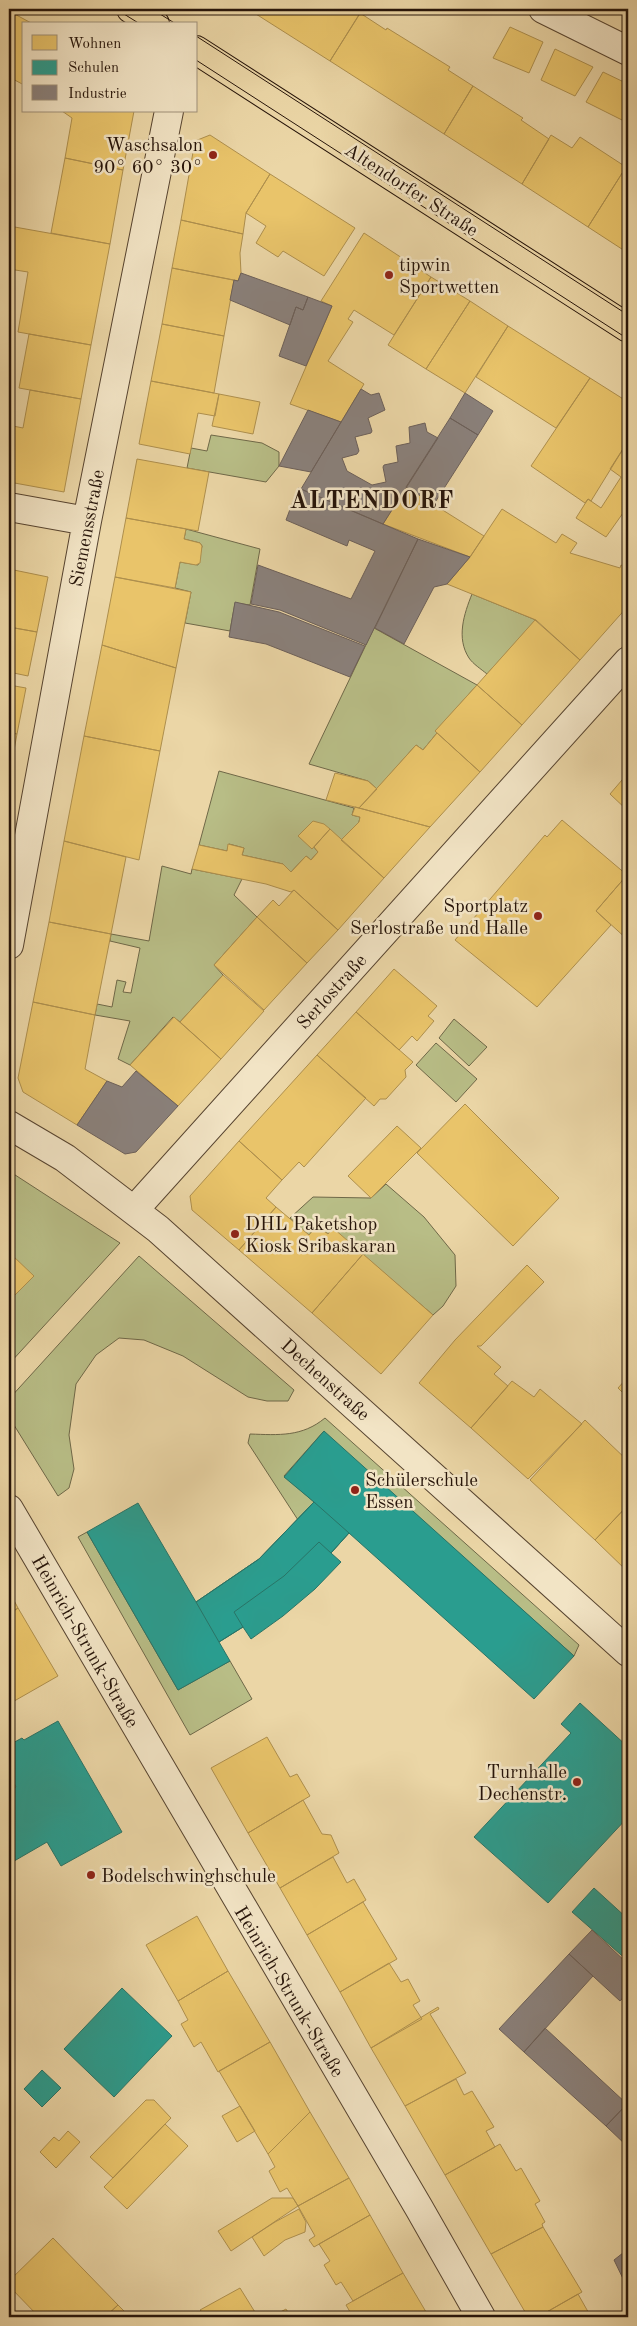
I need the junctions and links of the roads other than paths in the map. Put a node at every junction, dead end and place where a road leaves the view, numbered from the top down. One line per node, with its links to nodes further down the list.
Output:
1 (131, 9): 3 (main road)
2 (543, 9): 5 (street)
3 (152, 22)
4 (198, 51): 7 (main road, Altendorfer Straße)
5 (628, 51)
6 (169, 112): 9 (street, Siemensstraße)
7 (628, 328)
8 (9, 507): 9 (street)
9 (87, 521): 11 (street, Siemensstraße)
10 (628, 661): 13 (street, Serlostraße)
11 (9, 945)
12 (9, 1125): 13 (street, Dechenstraße)
13 (135, 1210): 15 (street, Dechenstraße)
14 (9, 1509): 16 (street, Heinrich-Strunk-Straße)
15 (628, 1652)
16 (480, 2317)

